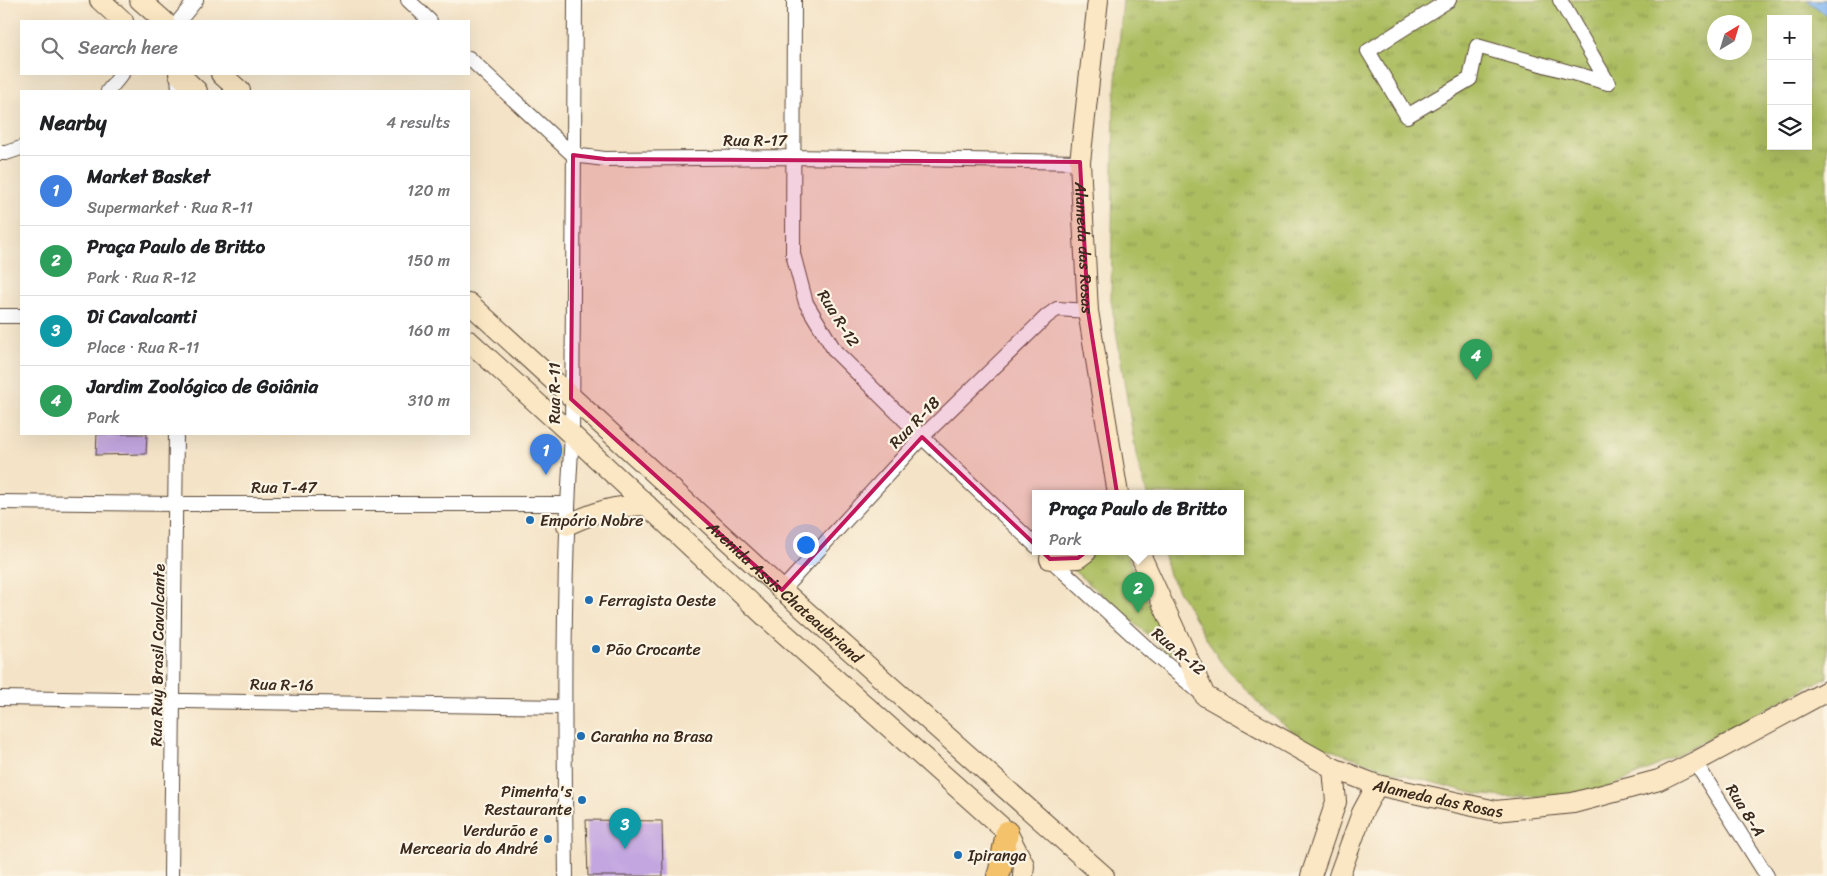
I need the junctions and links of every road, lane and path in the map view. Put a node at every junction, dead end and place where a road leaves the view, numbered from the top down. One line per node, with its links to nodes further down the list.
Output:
1 (100, 0): 9 (main road)
2 (196, 0): 10 (street)
3 (408, 0): 11 (street)
4 (575, 0): 23 (street, Rua R-11)
5 (794, 0): 24 (street, Rua R-12)
6 (1098, 0): 25 (main road, Alameda das Rosas)
7 (1449, 0): 8 (street)
8 (1560, 0)
9 (121, 20)
10 (179, 20)
11 (429, 20)
12 (470, 59): 23 (street)
13 (121, 75): 17 (street)
14 (179, 75): 18 (street)
15 (180, 75): 19 (main road)
16 (222, 75): 20 (main road)
17 (109, 90)
18 (179, 90)
19 (196, 90)
20 (239, 90)
21 (20, 148): 22 (street)
22 (0, 153)
23 (573, 155): 24 (street, Rua R-17); 31 (street, Rua R-11)
24 (792, 157): 25 (street, Rua R-17); 34 (street, Rua R-12)
25 (1080, 162): 27 (main road, Alameda das Rosas)
26 (470, 305): 31 (main road, Avenida Assis Chateaubriand)
27 (1088, 311): 34 (street, Rua R-18); 35 (main road, Alameda das Rosas)
28 (0, 316): 29 (street)
29 (20, 316)
30 (470, 342): 33 (main road, Avenida Assis Chateaubriand)
31 (572, 398): 33 (street, Rua R-11); 46 (main road, Avenida Assis Chateaubriand)
32 (176, 435): 37 (street, Rua Ruy Brasil Cavalcante)
33 (572, 435): 38 (street, Rua R-11); 39 (main road, Avenida Assis Chateaubriand)
34 (922, 437): 41 (street, Rua R-12); 46 (street, Rua R-18)
35 (1117, 490)
36 (0, 502): 37 (street, Rua T-47)
37 (176, 504): 38 (street, Rua T-47); 50 (street, Rua Ruy Brasil Cavalcante)
38 (567, 504): 40 (street, Rua R-11)
39 (647, 505): 40 (main road); 57 (main road, Avenida Assis Chateaubriand)
40 (566, 525): 51 (street, Rua R-11)
41 (1032, 542)
42 (1045, 555): 48 (street, Rua R-12)
43 (1060, 555): 44 (main road)
44 (1082, 555)
45 (1139, 555): 48 (main road)
46 (782, 590): 62 (main road, Avenida Assis Chateaubriand)
47 (1827, 691): 52 (main road, Alameda das Rosas)
48 (1204, 696): 53 (main road, Alameda das Rosas)
49 (0, 698): 50 (street, Rua R-16)
50 (173, 700): 51 (street, Rua R-16); 58 (street, Rua Ruy Brasil Cavalcante)
51 (563, 707): 59 (street, Rua R-11)
52 (1696, 762): 54 (main road, Alameda das Rosas); 65 (street, Rua 8-A)
53 (1333, 768): 54 (main road, Alameda das Rosas); 55 (main road)
54 (1377, 784): 56 (main road)
55 (1336, 802): 56 (main road); 63 (main road)
56 (1362, 813): 64 (main road)
57 (1007, 832): 60 (main road); 61 (main road, Avenida Assis Chateaubriand)
58 (171, 876)
59 (566, 876)
60 (998, 876)
61 (1024, 876)
62 (1104, 876)
63 (1311, 876)
64 (1339, 876)
65 (1768, 876)

